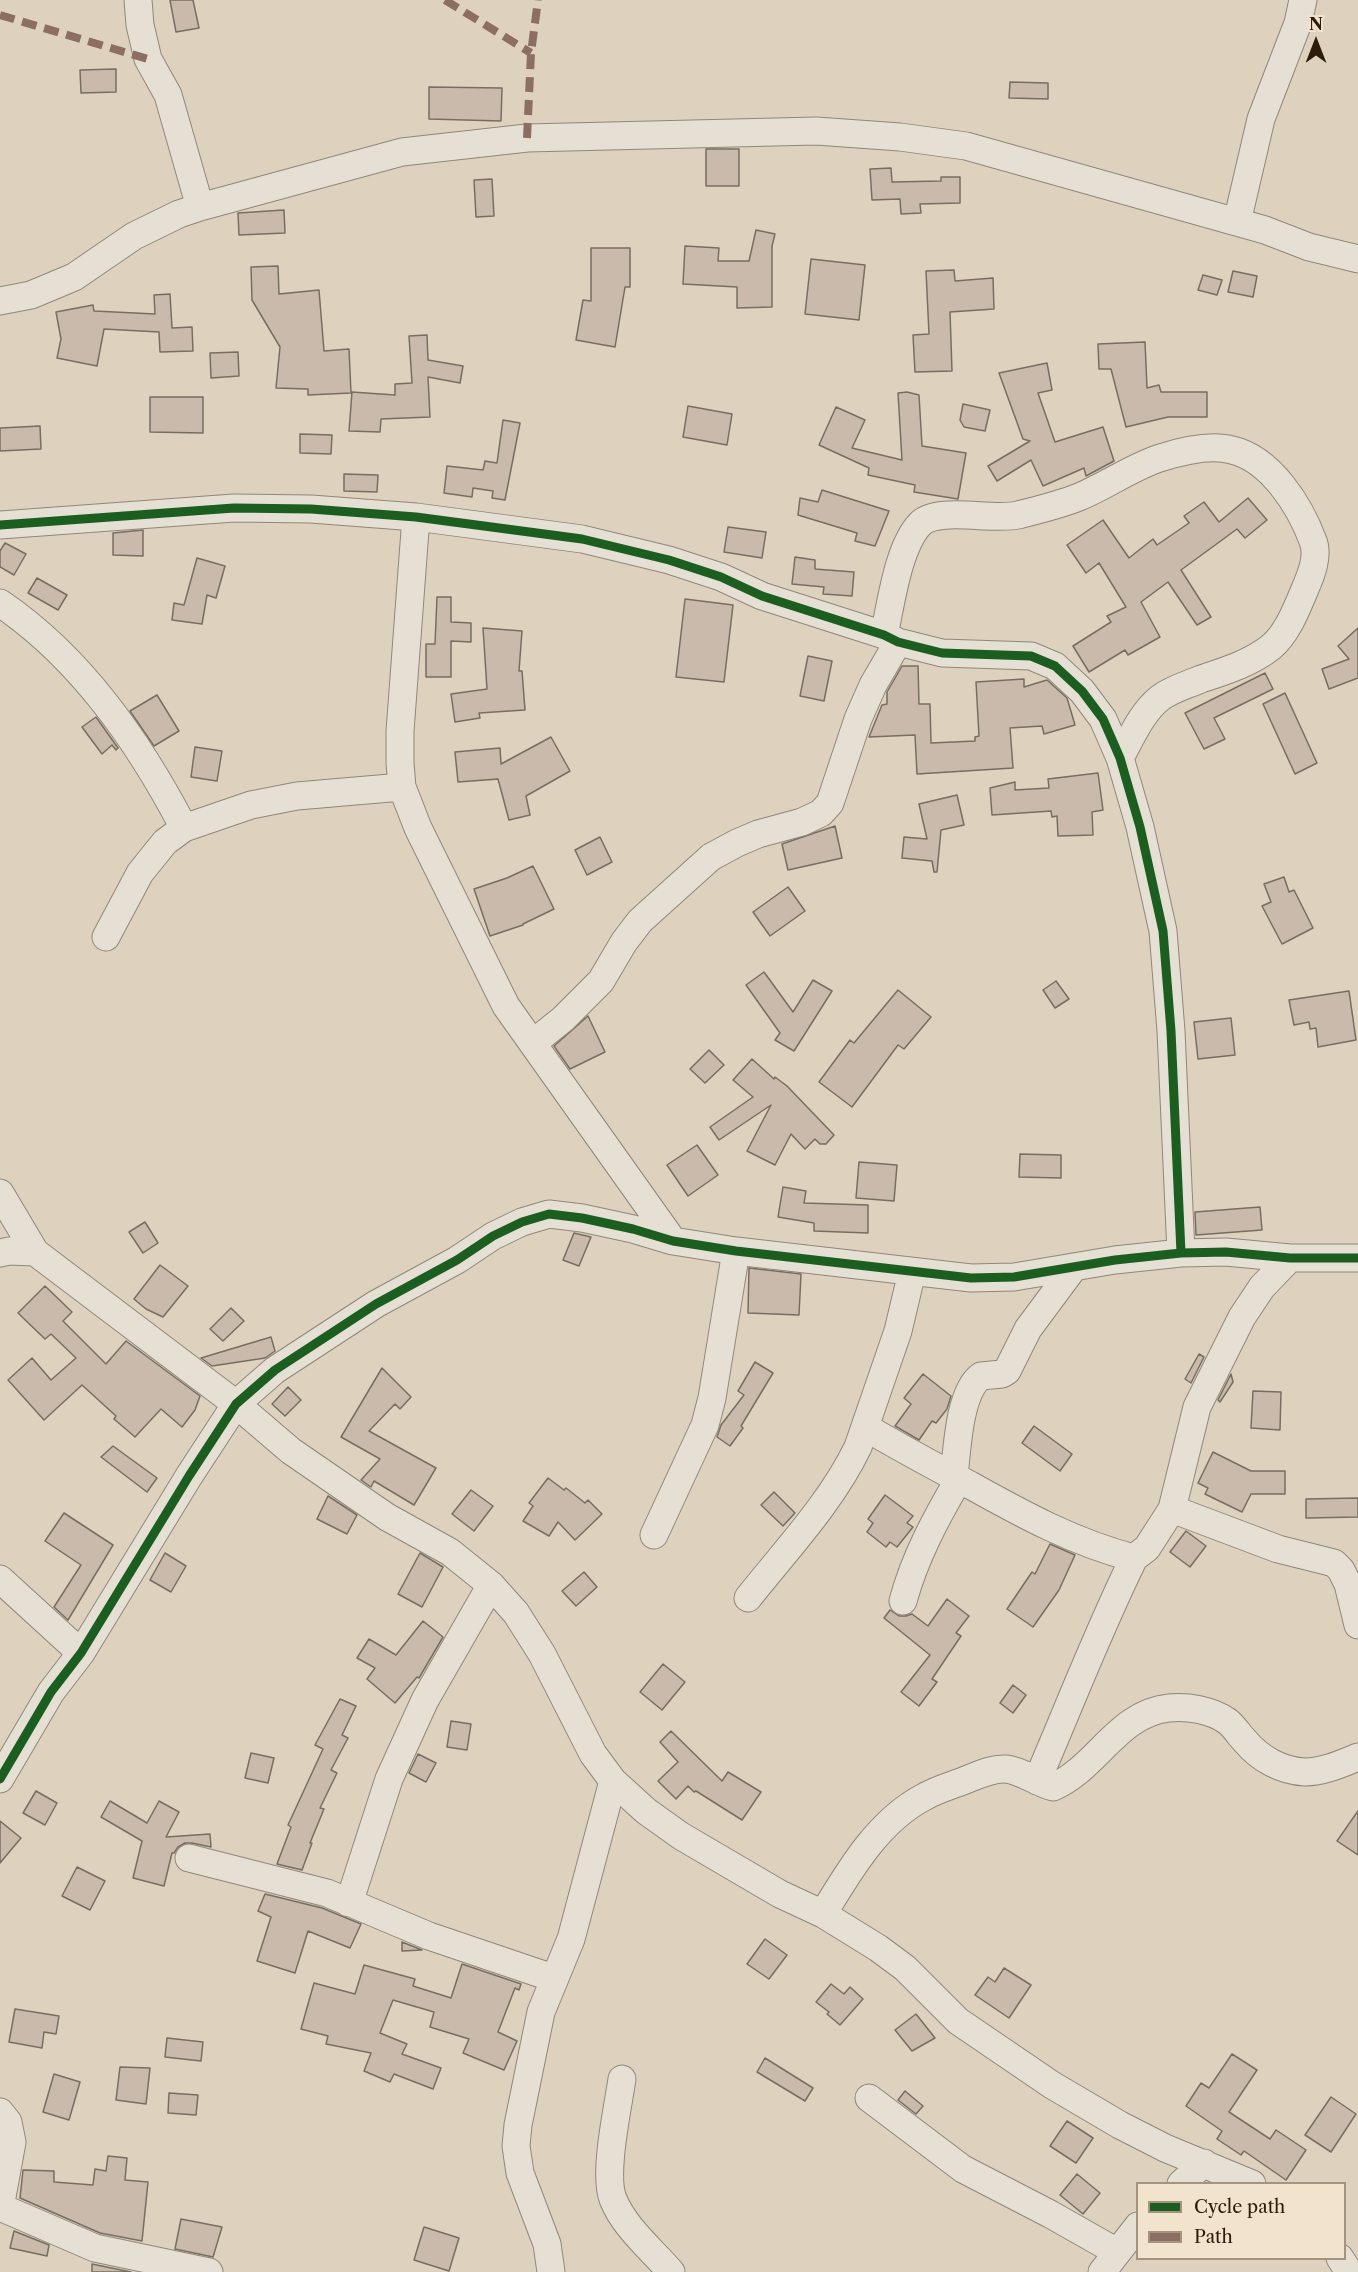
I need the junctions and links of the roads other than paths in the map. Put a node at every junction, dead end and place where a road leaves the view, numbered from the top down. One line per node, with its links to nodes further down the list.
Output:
1 (138, 0): 3 (street)
2 (1303, 0): 4 (street)
3 (200, 207): 4 (street); 6 (street)
4 (1238, 222): 5 (street)
5 (1358, 259)
6 (0, 301)
7 (416, 517): 8 (street); 10 (street); 12 (street)
8 (0, 525)
9 (0, 603): 13 (street)
10 (891, 638): 11 (street); 11 (street); 15 (street)
11 (1120, 758): 21 (street)
12 (402, 787): 13 (street); 15 (street)
13 (184, 828): 14 (street)
14 (106, 937)
15 (534, 1042): 17 (street)
16 (0, 1193): 19 (street)
17 (673, 1241): 18 (street); 26 (street)
18 (735, 1251): 25 (street); 30 (street)
19 (35, 1252): 20 (street); 26 (street)
20 (0, 1253)
21 (1181, 1253): 22 (street); 24 (street)
22 (1290, 1258): 23 (street); 29 (street)
23 (1358, 1258)
24 (1074, 1267): 25 (street); 28 (street)
25 (912, 1272): 27 (street)
26 (236, 1404): 33 (street); 37 (street)
27 (865, 1427): 28 (street); 34 (street)
28 (956, 1478): 31 (street); 35 (street)
29 (1172, 1509): 31 (street); 36 (street)
30 (654, 1535)
31 (1134, 1558): 41 (street)
32 (0, 1579): 37 (street)
33 (491, 1585): 40 (street); 43 (street)
34 (748, 1598)
35 (903, 1601)
36 (1358, 1625)
37 (81, 1653): 39 (street)
38 (1358, 1757): 41 (street)
39 (0, 1779)
40 (613, 1781): 44 (street); 45 (street)
41 (1037, 1781): 44 (street)
42 (189, 1858): 43 (street)
43 (349, 1903): 45 (street)
44 (823, 1914): 49 (street)
45 (553, 1978): 56 (street)
46 (622, 2079): 57 (street)
47 (869, 2098): 54 (street)
48 (0, 2112): 52 (street)
49 (1204, 2163): 50 (street); 51 (street)
50 (1183, 2182)
51 (1247, 2182)
52 (0, 2207): 55 (street)
53 (1136, 2227): 54 (street)
54 (1109, 2262)
55 (209, 2272)
56 (551, 2272)
57 (671, 2272)

